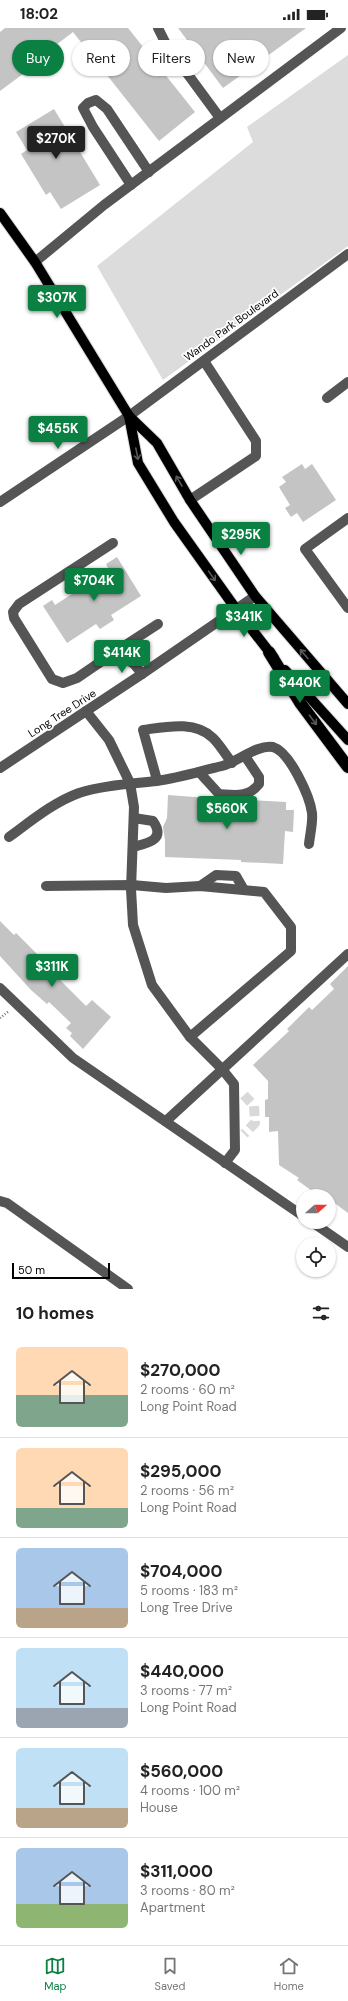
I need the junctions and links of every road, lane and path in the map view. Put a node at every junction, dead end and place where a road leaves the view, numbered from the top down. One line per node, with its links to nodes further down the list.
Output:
1 (158, 28): 3 (street)
2 (341, 28): 3 (street)
3 (220, 118): 4 (street)
4 (149, 172): 5 (street); 5 (street)
5 (131, 185): 8 (street)
6 (0, 214): 8 (main road)
7 (348, 254): 9 (street, Wando Park Boulevard)
8 (35, 262): 12 (main road)
9 (204, 360): 12 (street, Wando Park Boulevard); 13 (street)
10 (348, 382): 11 (street)
11 (327, 398)
12 (129, 416): 13 (main road, one-way to 12); 14 (street, Wando Park Boulevard); 19 (main road, one-way to 19)
13 (190, 500): 17 (main road)
14 (0, 502)
15 (348, 518): 18 (street)
16 (113, 543): 21 (street)
17 (255, 596): 19 (street, Long Tree Drive); 24 (main road, one-way to 17)
18 (348, 608)
19 (236, 610): 22 (main road); 23 (street, Long Tree Drive)
20 (158, 624): 21 (street)
21 (115, 652): 23 (street)
22 (269, 652): 26 (main road); 29 (highway, one-way to 29)
23 (142, 674): 25 (street, Long Tree Drive)
24 (348, 704)
25 (86, 711): 30 (street, Long Tree Drive); 33 (street)
26 (348, 740)
27 (245, 756): 28 (street); 31 (street); 36 (street)
28 (232, 763): 31 (street); 32 (street)
29 (348, 767)
30 (0, 768)
31 (199, 772): 32 (street)
32 (157, 780): 33 (street)
33 (130, 783): 34 (street); 35 (street)
34 (134, 818): 37 (street); 37 (street)
35 (9, 836)
36 (309, 844)
37 (133, 848): 38 (street)
38 (132, 885): 39 (street); 42 (street); 42 (street)
39 (46, 886)
40 (348, 954): 43 (street)
41 (0, 988): 44 (street)
42 (190, 1037): 43 (street)
43 (222, 1069): 44 (street); 45 (street)
44 (166, 1121): 45 (street)
45 (225, 1163): 47 (street)
46 (0, 1201): 50 (street)
47 (296, 1211)
48 (322, 1229): 49 (street)
49 (348, 1246)
50 (128, 1289)

